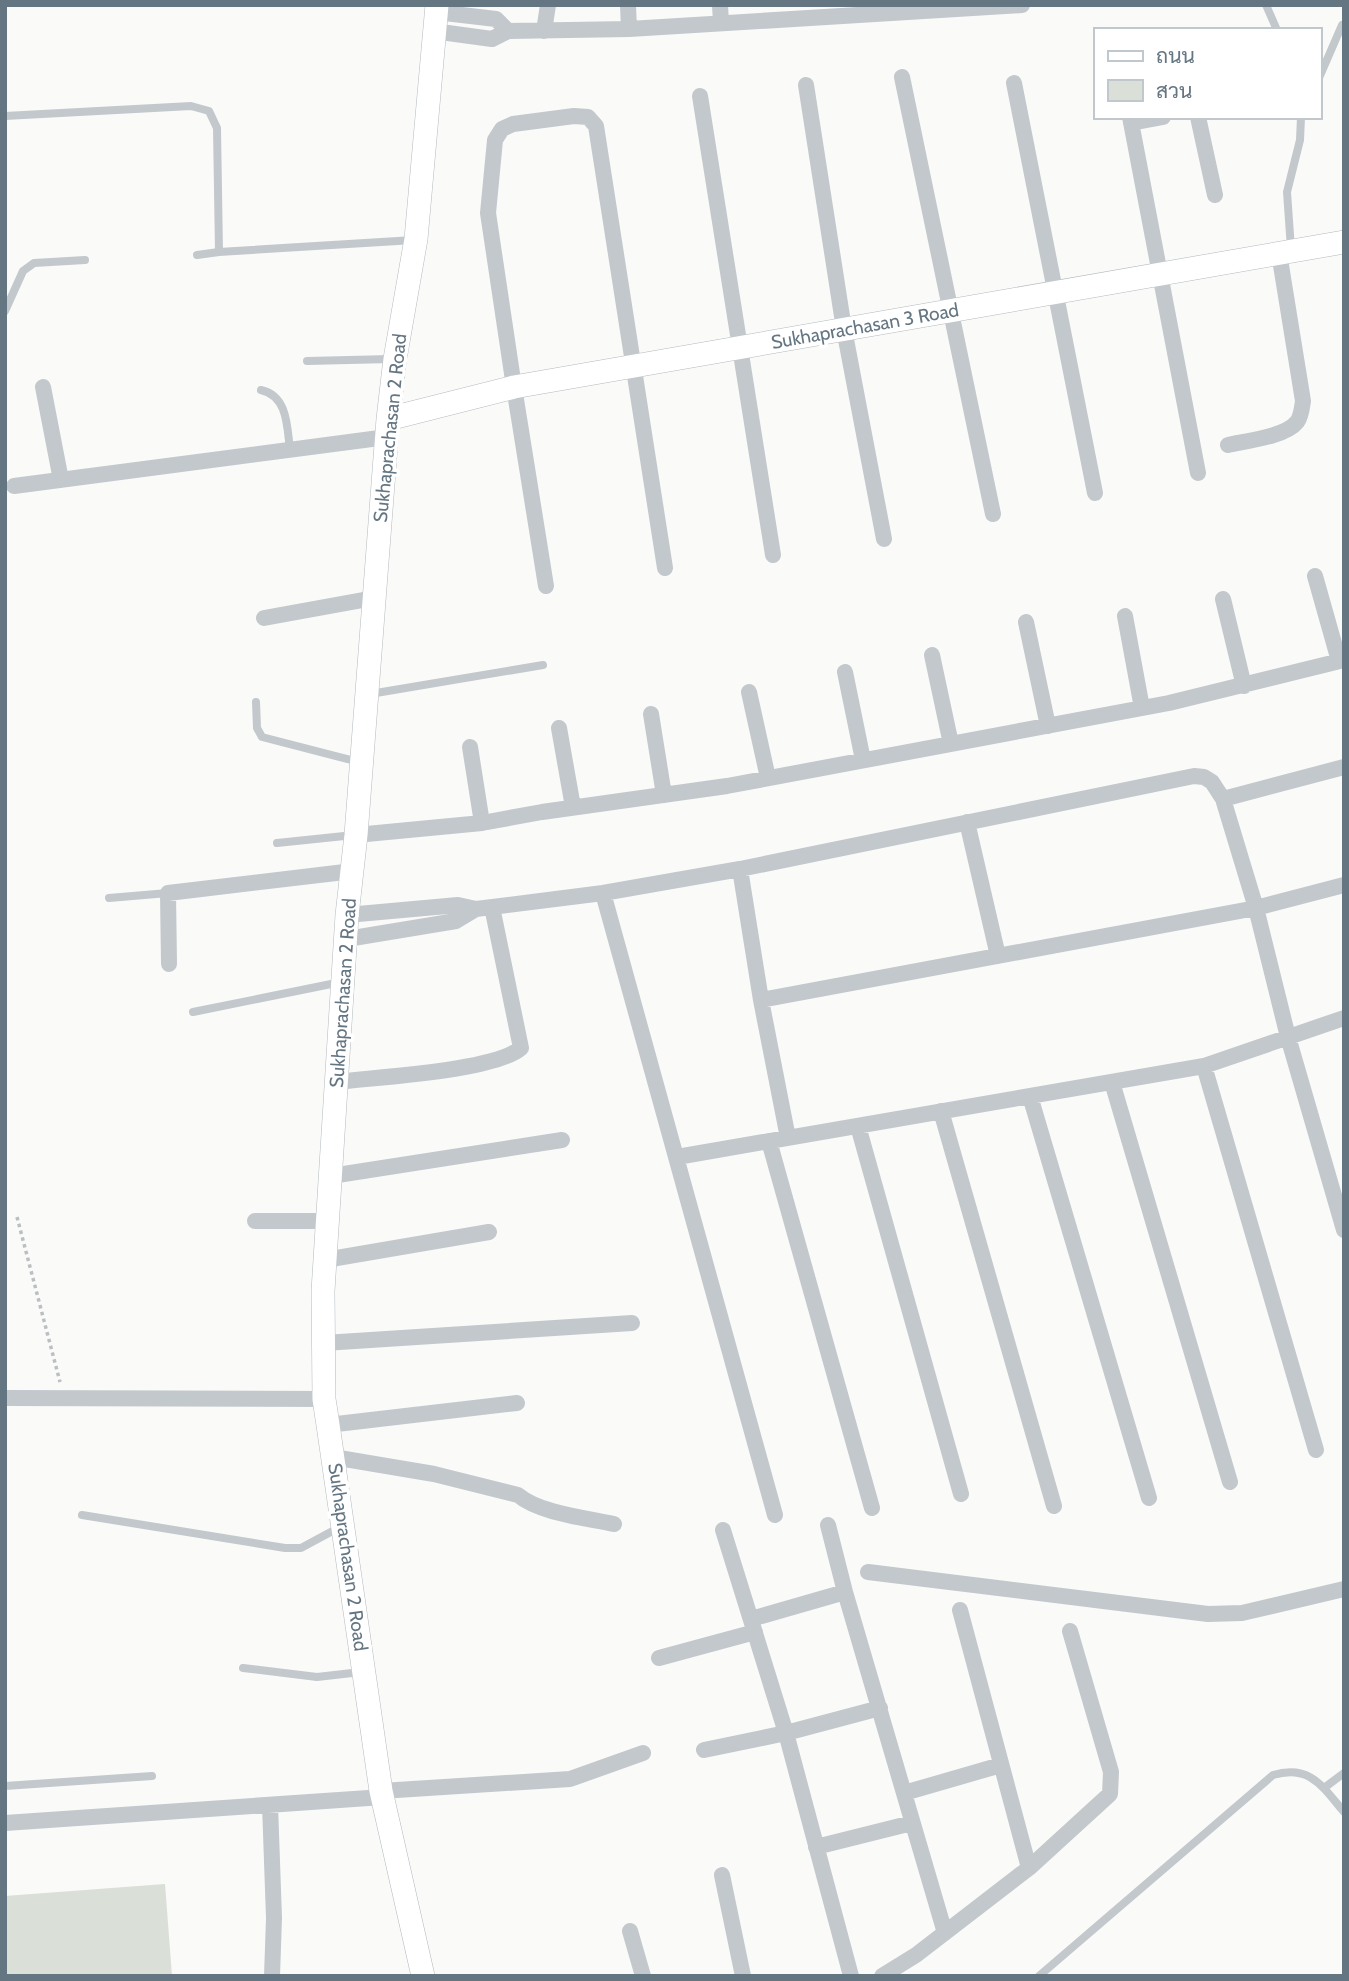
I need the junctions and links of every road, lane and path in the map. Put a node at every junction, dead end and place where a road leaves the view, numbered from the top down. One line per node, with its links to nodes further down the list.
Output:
1 (548, 5): 14 (street)
2 (628, 5): 13 (street)
3 (720, 5): 10 (street)
4 (1023, 5): 6 (street)
5 (1266, 5): 12 (lane)
6 (994, 6): 7 (street)
7 (903, 9): 8 (street)
8 (814, 11): 10 (street)
9 (435, 16): 14 (street); 25 (street, Sukhaprachasan 2 Road)
10 (721, 23): 13 (street)
11 (1342, 25): 15 (lane)
12 (1276, 28)
13 (629, 29): 14 (street)
14 (544, 32)
15 (1321, 73)
16 (902, 77): 33 (street)
17 (1014, 83): 32 (street)
18 (806, 85): 35 (street)
19 (700, 96): 36 (street)
20 (5, 116): 28 (lane)
21 (1198, 119): 24 (street)
22 (1301, 119): 27 (lane)
23 (1130, 120): 31 (street)
24 (1215, 195)
25 (416, 239): 28 (lane); 37 (street, Sukhaprachasan 2 Road)
26 (1344, 242): 27 (street, Sukhaprachasan 3 Road)
27 (1285, 252): 31 (street, Sukhaprachasan 3 Road); 44 (street)
28 (219, 253): 29 (lane)
29 (197, 255)
30 (85, 260): 34 (lane)
31 (1159, 275): 32 (street, Sukhaprachasan 3 Road); 46 (street)
32 (1056, 293): 33 (street, Sukhaprachasan 3 Road); 49 (street)
33 (950, 311): 35 (street, Sukhaprachasan 3 Road); 50 (street)
34 (5, 312)
35 (844, 330): 36 (street, Sukhaprachasan 3 Road); 51 (street)
36 (740, 348): 39 (street, Sukhaprachasan 3 Road); 52 (street)
37 (395, 359): 38 (lane); 43 (street, Sukhaprachasan 2 Road)
38 (307, 361)
39 (634, 366): 41 (street, Sukhaprachasan 3 Road); 41 (street); 53 (street)
40 (43, 387): 47 (street)
41 (513, 387): 43 (street, Sukhaprachasan 3 Road); 55 (street)
42 (261, 390): 45 (lane)
43 (387, 428): 45 (street); 56 (street, Sukhaprachasan 2 Road)
44 (1228, 445)
45 (290, 450): 47 (street)
46 (1198, 473)
47 (61, 480): 48 (street)
48 (14, 486)
49 (1095, 493)
50 (993, 513)
51 (884, 539)
52 (773, 555)
53 (665, 568)
54 (1315, 576): 62 (street)
55 (546, 586)
56 (374, 598): 59 (street); 67 (street, Sukhaprachasan 2 Road)
57 (1223, 599): 65 (street)
58 (1125, 616): 69 (street)
59 (264, 618)
60 (1026, 622): 71 (street)
61 (932, 655): 73 (street)
62 (1341, 660): 65 (street)
63 (543, 664): 67 (lane)
64 (845, 672): 75 (street)
65 (1244, 685): 69 (street)
66 (749, 692): 78 (street)
67 (367, 695): 76 (street, Sukhaprachasan 2 Road)
68 (256, 702): 76 (lane)
69 (1142, 708): 71 (street)
70 (651, 714): 79 (street)
71 (1048, 726): 73 (street)
72 (559, 728): 81 (street)
73 (951, 744): 75 (street)
74 (470, 747): 83 (street)
75 (863, 760): 78 (street)
76 (362, 763): 84 (street, Sukhaprachasan 2 Road)
77 (1344, 767): 80 (street)
78 (768, 778): 79 (street)
79 (664, 795): 81 (street)
80 (1223, 799): 82 (street); 93 (street)
81 (573, 807): 83 (street)
82 (967, 822): 86 (street); 96 (street)
83 (482, 823): 84 (street)
84 (356, 835): 85 (lane); 87 (street, Sukhaprachasan 2 Road)
85 (276, 843)
86 (740, 869): 90 (street); 99 (street)
87 (353, 871): 89 (street); 94 (street, Sukhaprachasan 2 Road)
88 (1344, 885): 93 (street)
89 (168, 893): 91 (lane); 97 (street)
90 (603, 893): 92 (street); 112 (street)
91 (109, 898)
92 (484, 908): 94 (street); 95 (street); 104 (street)
93 (1256, 908): 96 (street); 102 (street)
94 (347, 915): 95 (street, Sukhaprachasan 2 Road)
95 (347, 939): 98 (street, Sukhaprachasan 2 Road)
96 (998, 956): 99 (street)
97 (169, 964)
98 (344, 981): 100 (lane); 104 (street, Sukhaprachasan 2 Road)
99 (761, 1000): 109 (street)
100 (193, 1012)
101 (1344, 1018): 102 (street)
102 (1288, 1037): 103 (street); 117 (street)
103 (1204, 1066): 105 (street); 127 (street)
104 (337, 1082): 113 (street, Sukhaprachasan 2 Road)
105 (1112, 1082): 106 (street); 129 (street)
106 (1030, 1096): 107 (street); 131 (street)
107 (941, 1111): 108 (street); 132 (street)
108 (858, 1126): 109 (street); 130 (street)
109 (788, 1138): 111 (street)
110 (562, 1140): 113 (street)
111 (769, 1141): 112 (street); 133 (street)
112 (677, 1157): 135 (street)
113 (331, 1176): 116 (street, Sukhaprachasan 2 Road)
114 (17, 1217): 123 (path)
115 (255, 1221): 116 (street)
116 (328, 1221): 119 (street, Sukhaprachasan 2 Road)
117 (1344, 1230)
118 (489, 1233): 119 (street)
119 (325, 1260): 121 (street, Sukhaprachasan 2 Road)
120 (632, 1323): 121 (street)
121 (324, 1343): 124 (street, Sukhaprachasan 2 Road)
122 (5, 1398): 123 (street)
123 (64, 1398): 124 (street)
124 (324, 1399): 126 (street, Sukhaprachasan 2 Road)
125 (517, 1403): 126 (street)
126 (328, 1425): 128 (street, Sukhaprachasan 2 Road)
127 (1316, 1450)
128 (333, 1457): 136 (street); 137 (street, Sukhaprachasan 2 Road)
129 (1230, 1482)
130 (961, 1494)
131 (1149, 1498)
132 (1054, 1506)
133 (872, 1508)
134 (82, 1514): 137 (lane)
135 (775, 1515)
136 (614, 1524)
137 (343, 1525): 148 (street, Sukhaprachasan 2 Road)
138 (828, 1525): 142 (street)
139 (723, 1530): 144 (street)
140 (869, 1572): 141 (street)
141 (1344, 1589)
142 (845, 1592): 144 (street); 149 (street)
143 (960, 1610): 153 (street)
144 (753, 1626): 146 (street); 150 (street)
145 (1070, 1631): 165 (street)
146 (659, 1658)
147 (243, 1668): 148 (lane)
148 (364, 1672): 159 (street, Sukhaprachasan 2 Road)
149 (880, 1708): 150 (street); 158 (street)
150 (786, 1733): 151 (street); 164 (street)
151 (704, 1750)
152 (643, 1753): 159 (street)
153 (1001, 1765): 158 (street); 165 (street)
154 (1344, 1773): 157 (lane)
155 (152, 1776): 156 (lane)
156 (5, 1786)
157 (1324, 1788): 161 (lane); 175 (lane)
158 (904, 1793): 162 (street)
159 (382, 1794): 160 (street); 170 (street, Sukhaprachasan 2 Road)
160 (270, 1805): 163 (street); 169 (street)
161 (1344, 1812)
162 (912, 1822): 164 (street); 168 (street)
163 (5, 1823)
164 (816, 1847): 173 (street)
165 (1029, 1868): 168 (street)
166 (722, 1875): 172 (street)
167 (630, 1931): 171 (street)
168 (945, 1933): 174 (street)
169 (272, 1976)
170 (422, 1976)
171 (643, 1976)
172 (743, 1976)
173 (851, 1976)
174 (881, 1976)
175 (1039, 1976)

